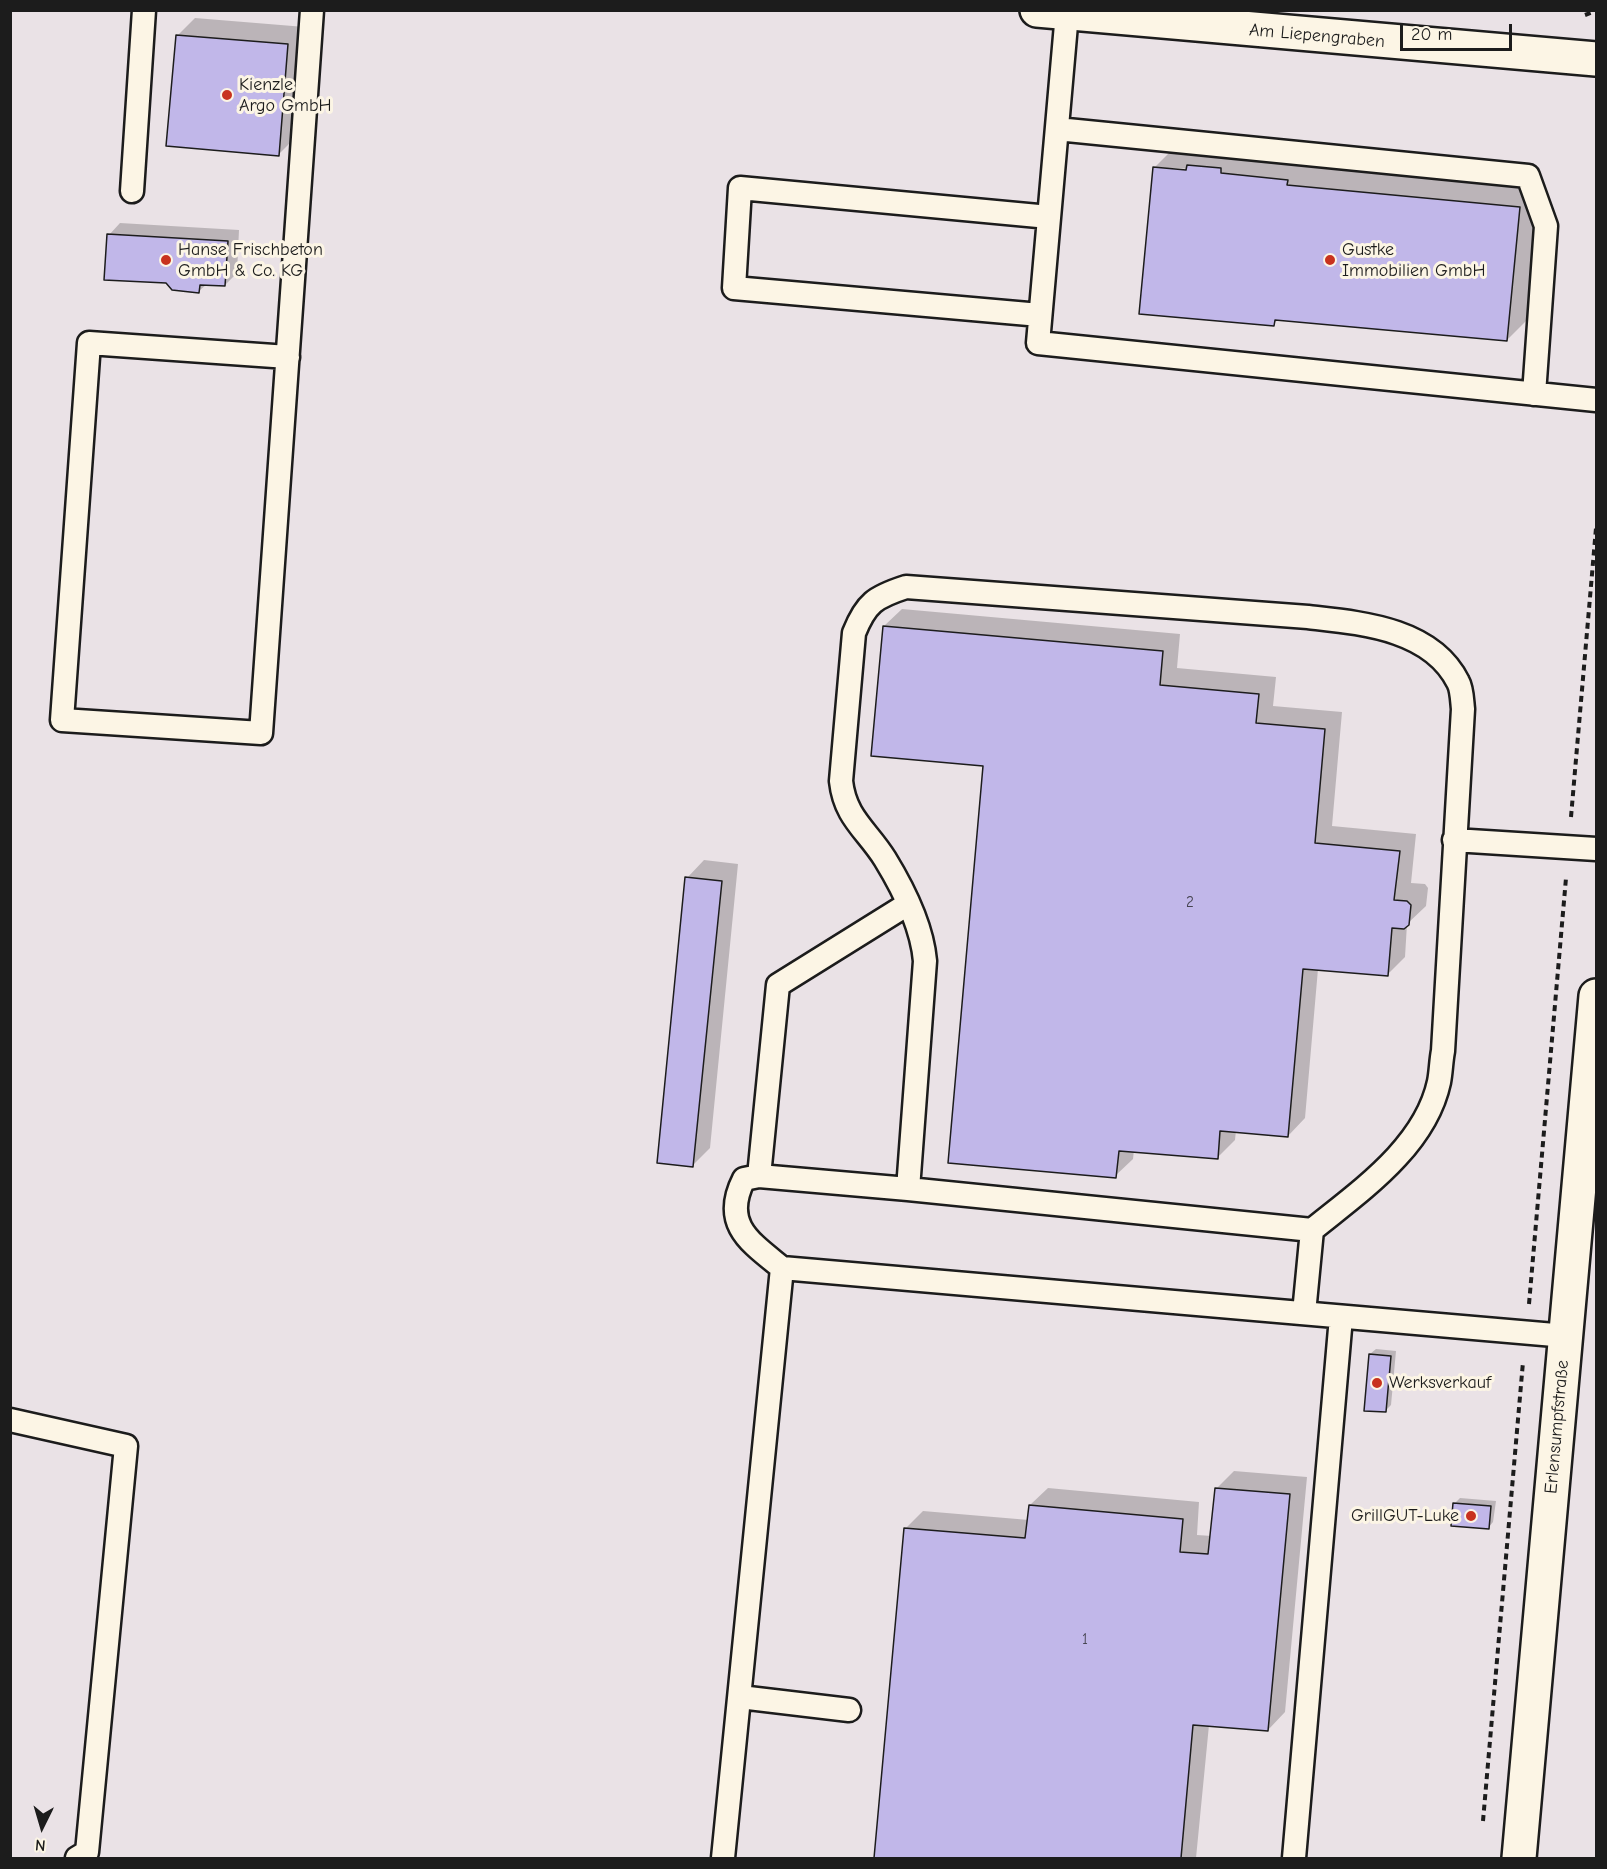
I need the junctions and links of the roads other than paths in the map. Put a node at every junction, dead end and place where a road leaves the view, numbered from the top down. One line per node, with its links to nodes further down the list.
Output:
1 (144, 10): 6 (lane)
2 (312, 10): 9 (lane)
3 (1052, 12): 4 (street, Am Liepengraben); 5 (lane)
4 (1596, 60)
5 (1057, 129): 7 (lane); 10 (lane)
6 (132, 191)
7 (1049, 217): 8 (lane); 8 (lane)
8 (1040, 315): 10 (lane)
9 (288, 357): 9 (lane)
10 (1534, 394): 11 (lane)
11 (1596, 400)
12 (1454, 840): 13 (lane); 14 (lane); 18 (lane)
13 (1596, 849)
14 (908, 904): 16 (lane); 17 (lane)
15 (1596, 996): 22 (street, Erlensumpfstraße)
16 (759, 1176): 17 (lane); 19 (lane)
17 (908, 1189): 18 (lane)
18 (1312, 1230): 20 (lane)
19 (782, 1268): 20 (lane); 24 (lane)
20 (1304, 1313): 21 (lane)
21 (1341, 1317): 22 (lane); 28 (lane)
22 (1566, 1336): 29 (street, Erlensumpfstraße)
23 (10, 1420): 26 (lane)
24 (740, 1697): 25 (lane); 27 (lane)
25 (849, 1710)
26 (78, 1858)
27 (723, 1858)
28 (1294, 1858)
29 (1518, 1858)

